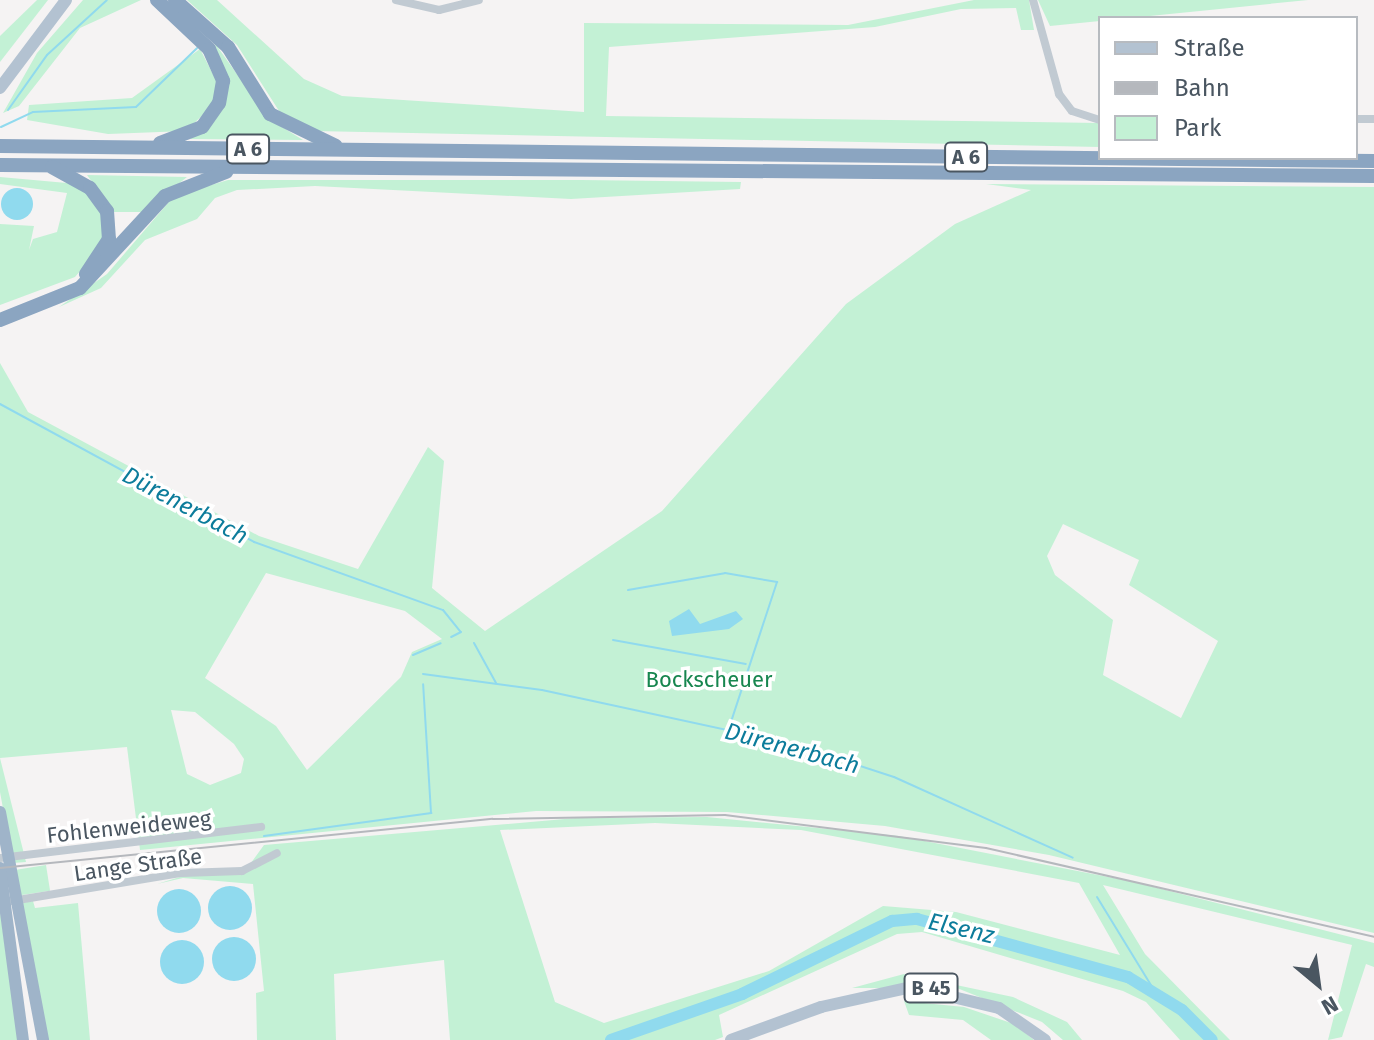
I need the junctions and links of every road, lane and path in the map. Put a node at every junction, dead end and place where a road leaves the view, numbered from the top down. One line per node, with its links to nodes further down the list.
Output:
1 (66, 0): 8 (main road)
2 (157, 0): 7 (highway)
3 (175, 0): 7 (highway)
4 (396, 0): 5 (street)
5 (479, 0)
6 (1033, 0): 9 (street)
7 (203, 34): 11 (highway); 12 (highway)
8 (0, 88)
9 (1098, 119)
10 (0, 146): 11 (highway, A 6)
11 (145, 148): 12 (highway, A 6)
12 (352, 150): 13 (highway, A 6)
13 (1098, 158)
14 (1281, 160): 15 (highway, A 6)
15 (1374, 161)
16 (0, 165): 17 (highway, A 6)
17 (48, 165): 18 (highway, A 6); 20 (highway)
18 (249, 167): 19 (highway, A 6); 21 (highway)
19 (1374, 176)
20 (0, 310)
21 (0, 320)
22 (0, 812): 28 (highway)
23 (261, 827): 25 (street, Fohlenweideweg)
24 (277, 853): 27 (street, Lange Straße)
25 (0, 858)
26 (0, 868): 28 (highway)
27 (0, 902)
28 (14, 916): 29 (highway); 30 (highway)
29 (32, 1004): 31 (highway); 32 (highway)
30 (23, 1040)
31 (33, 1040)
32 (43, 1040)
33 (731, 1040): 34 (main road, B 45)
34 (1045, 1040)

